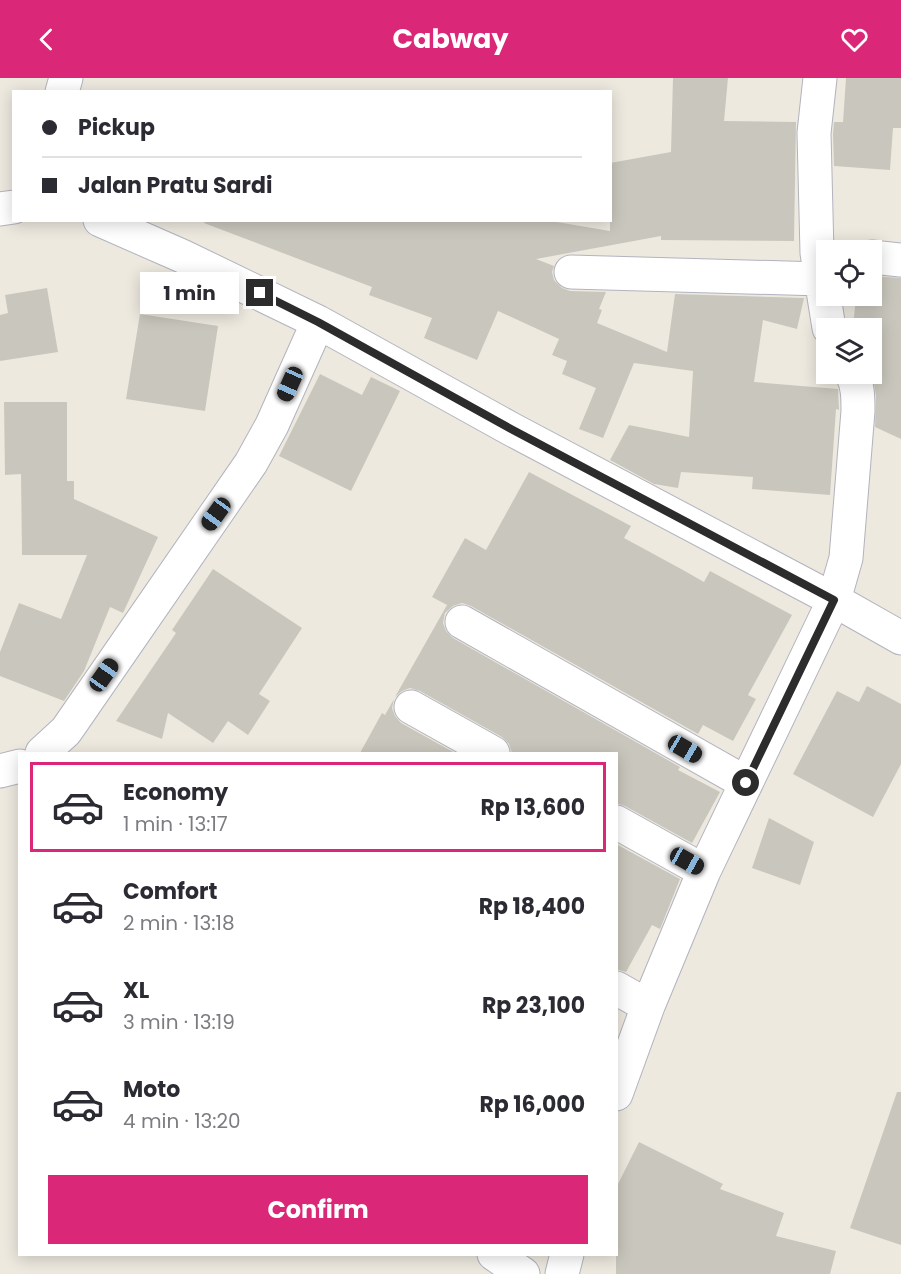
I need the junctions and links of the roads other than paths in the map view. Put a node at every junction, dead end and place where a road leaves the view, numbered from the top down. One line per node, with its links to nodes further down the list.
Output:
1 (820, 78): 3 (street)
2 (105, 222): 8 (street)
3 (820, 240)
4 (882, 259): 5 (street)
5 (901, 260)
6 (816, 262): 7 (street)
7 (571, 272)
8 (318, 322): 10 (street); 14 (street)
9 (856, 384): 10 (street)
10 (834, 600): 12 (street); 18 (street)
11 (462, 622): 18 (street)
12 (901, 638)
13 (411, 707): 15 (street)
14 (43, 752)
15 (491, 752)
16 (18, 766): 17 (street)
17 (0, 771)
18 (746, 783): 20 (street)
19 (618, 823): 20 (street)
20 (704, 871): 22 (street)
21 (618, 989): 22 (street)
22 (648, 1006): 23 (street)
23 (618, 1088)
24 (497, 1256): 26 (street)
25 (566, 1256): 27 (street)
26 (523, 1274)
27 (562, 1274)

